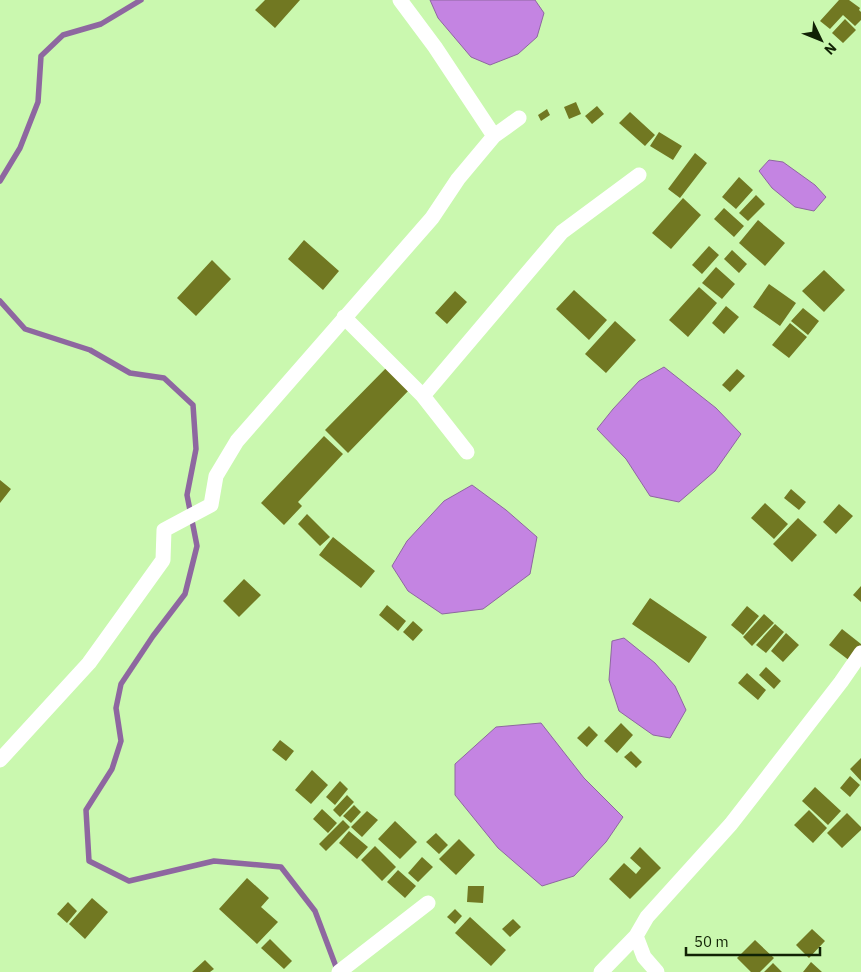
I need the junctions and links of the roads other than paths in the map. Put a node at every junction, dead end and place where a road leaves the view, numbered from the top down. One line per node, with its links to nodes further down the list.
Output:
1 (400, 0): 3 (street)
2 (519, 118): 3 (street)
3 (494, 136): 5 (street)
4 (639, 175): 6 (street)
5 (344, 317): 6 (street); 9 (street)
6 (423, 396): 7 (street)
7 (467, 452)
8 (861, 653): 11 (street)
9 (0, 760)
10 (428, 903): 12 (street)
11 (636, 936): 13 (street); 14 (street)
12 (339, 972)
13 (601, 972)
14 (657, 972)

